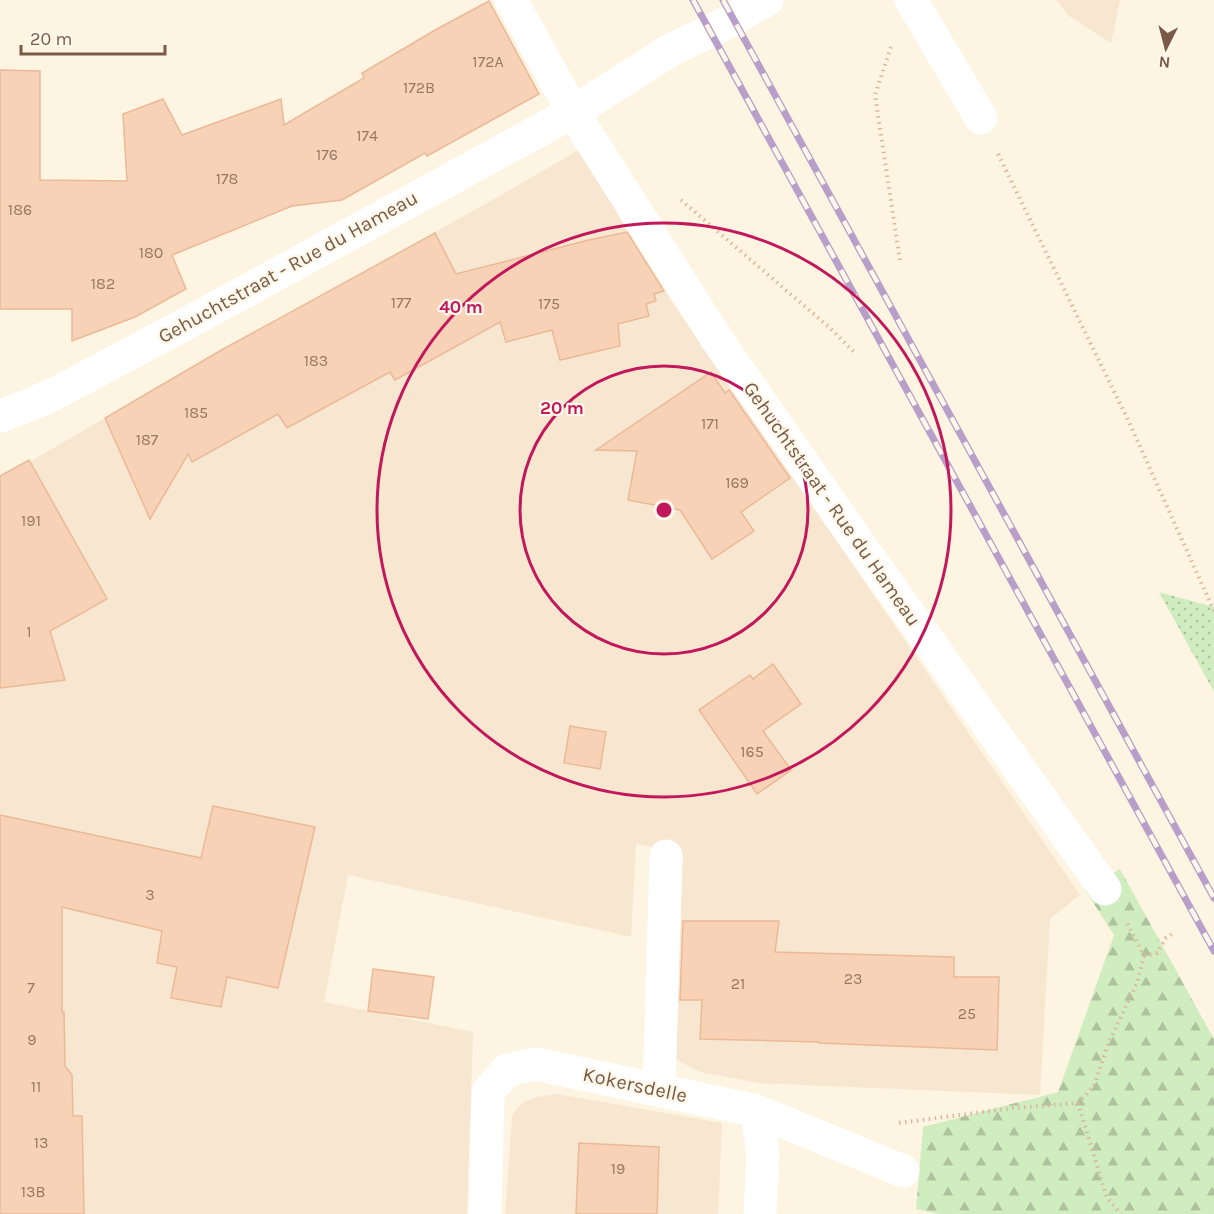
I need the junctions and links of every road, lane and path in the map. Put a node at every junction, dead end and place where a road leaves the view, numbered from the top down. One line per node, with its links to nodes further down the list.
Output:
1 (511, 0): 5 (street, Gehuchtstraat - Rue du Hameau)
2 (767, 0): 5 (street, Gehuchtstraat - Rue du Hameau)
3 (911, 0): 6 (street)
4 (892, 44): 8 (path)
5 (573, 112): 10 (street, Gehuchtstraat - Rue du Hameau); 13 (street, Gehuchtstraat - Rue du Hameau)
6 (981, 118): 11 (path)
7 (677, 196): 9 (path)
8 (900, 261)
9 (854, 352)
10 (0, 416)
11 (1214, 611)
12 (666, 856): 15 (street)
13 (1105, 889)
14 (1172, 934): 16 (path)
15 (659, 1091): 17 (street, Kokersdelle); 20 (street, Kokersdelle)
16 (1078, 1103): 18 (path); 22 (path)
17 (757, 1111): 19 (street, Kokersdelle); 21 (street)
18 (898, 1123)
19 (903, 1171)
20 (485, 1214)
21 (760, 1214)
22 (1121, 1214)

